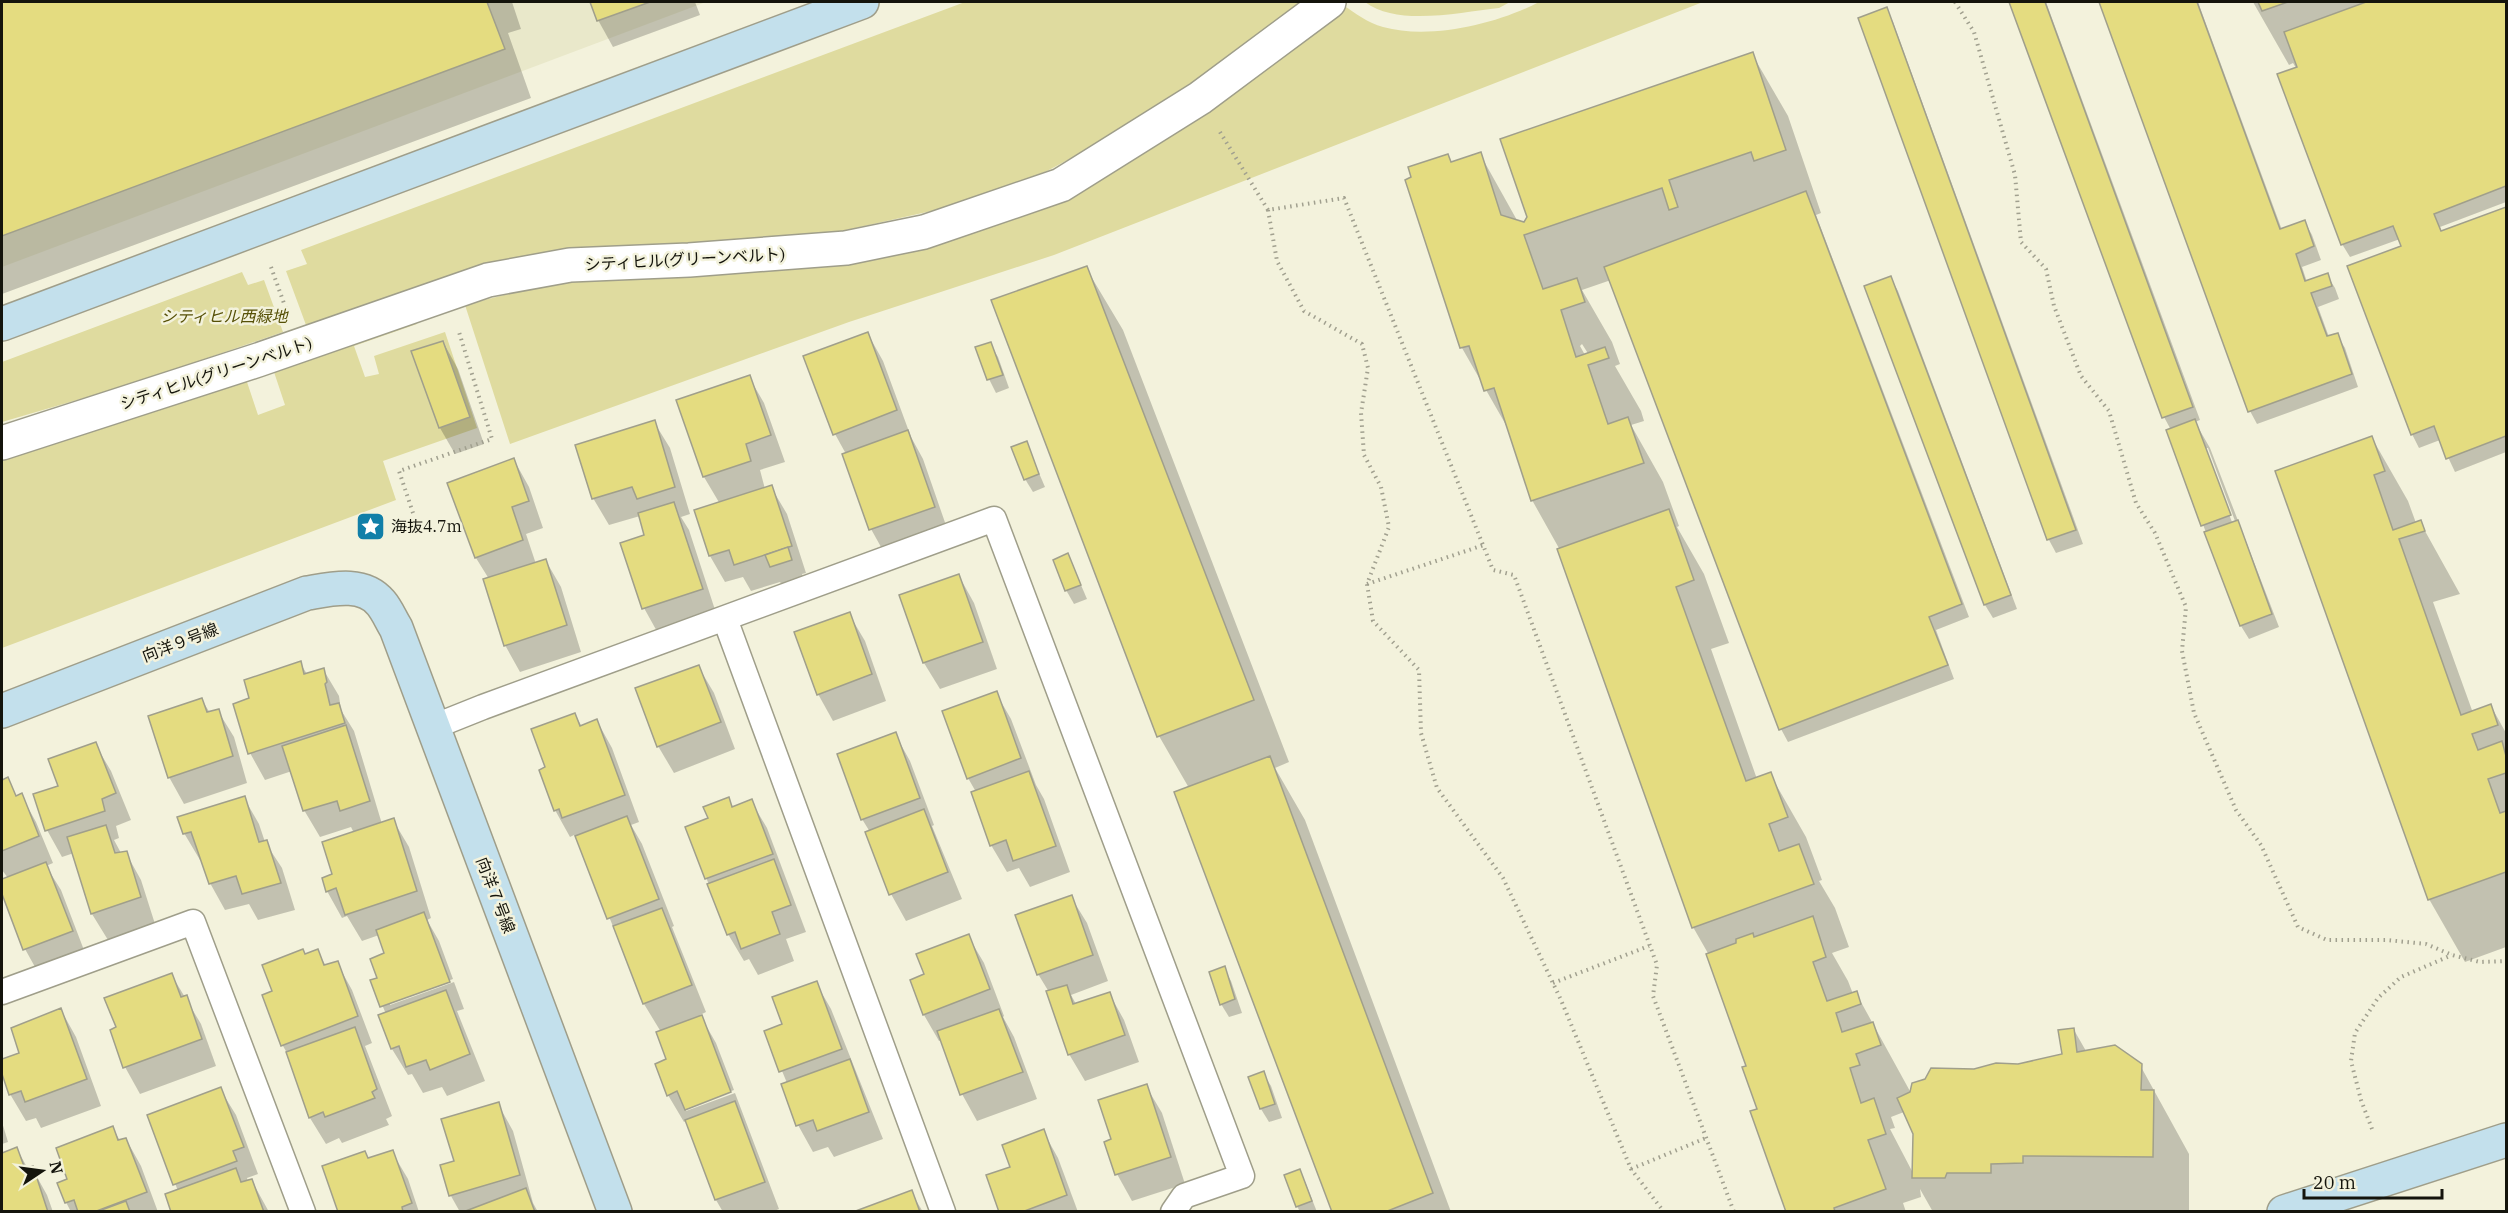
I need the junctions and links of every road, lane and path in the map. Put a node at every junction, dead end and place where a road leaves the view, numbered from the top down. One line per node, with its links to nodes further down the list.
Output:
1 (862, 2): 7 (street)
2 (1329, 2): 4 (street, シティヒル(グリーンベルト))
3 (1955, 2): 17 (path)
4 (1200, 98): 5 (path); 6 (street, シティヒル(グリーンベルト))
5 (1268, 210): 10 (path); 11 (path)
6 (447, 294): 8 (street, シティヒル(グリーンベルト)); 9 (path)
7 (2, 324)
8 (2, 443)
9 (413, 513)
10 (1484, 545): 11 (path); 16 (path)
11 (1367, 584): 19 (path)
12 (362, 590): 14 (street, 向洋９号線); 15 (street, 向洋７号線)
13 (725, 619): 15 (lane); 27 (lane); 28 (lane)
14 (2, 711)
15 (433, 727): 26 (street, 向洋７号線)
16 (1649, 946): 19 (path); 22 (path)
17 (2452, 955): 18 (path); 21 (path)
18 (2506, 961)
19 (1553, 983): 24 (path)
20 (2, 992): 25 (lane)
21 (2372, 1129)
22 (1706, 1138): 24 (path); 30 (path)
23 (2506, 1140): 31 (street)
24 (1631, 1169): 29 (path)
25 (303, 1212)
26 (615, 1212)
27 (943, 1212)
28 (1173, 1212)
29 (1664, 1212)
30 (1734, 1212)
31 (2284, 1212)

